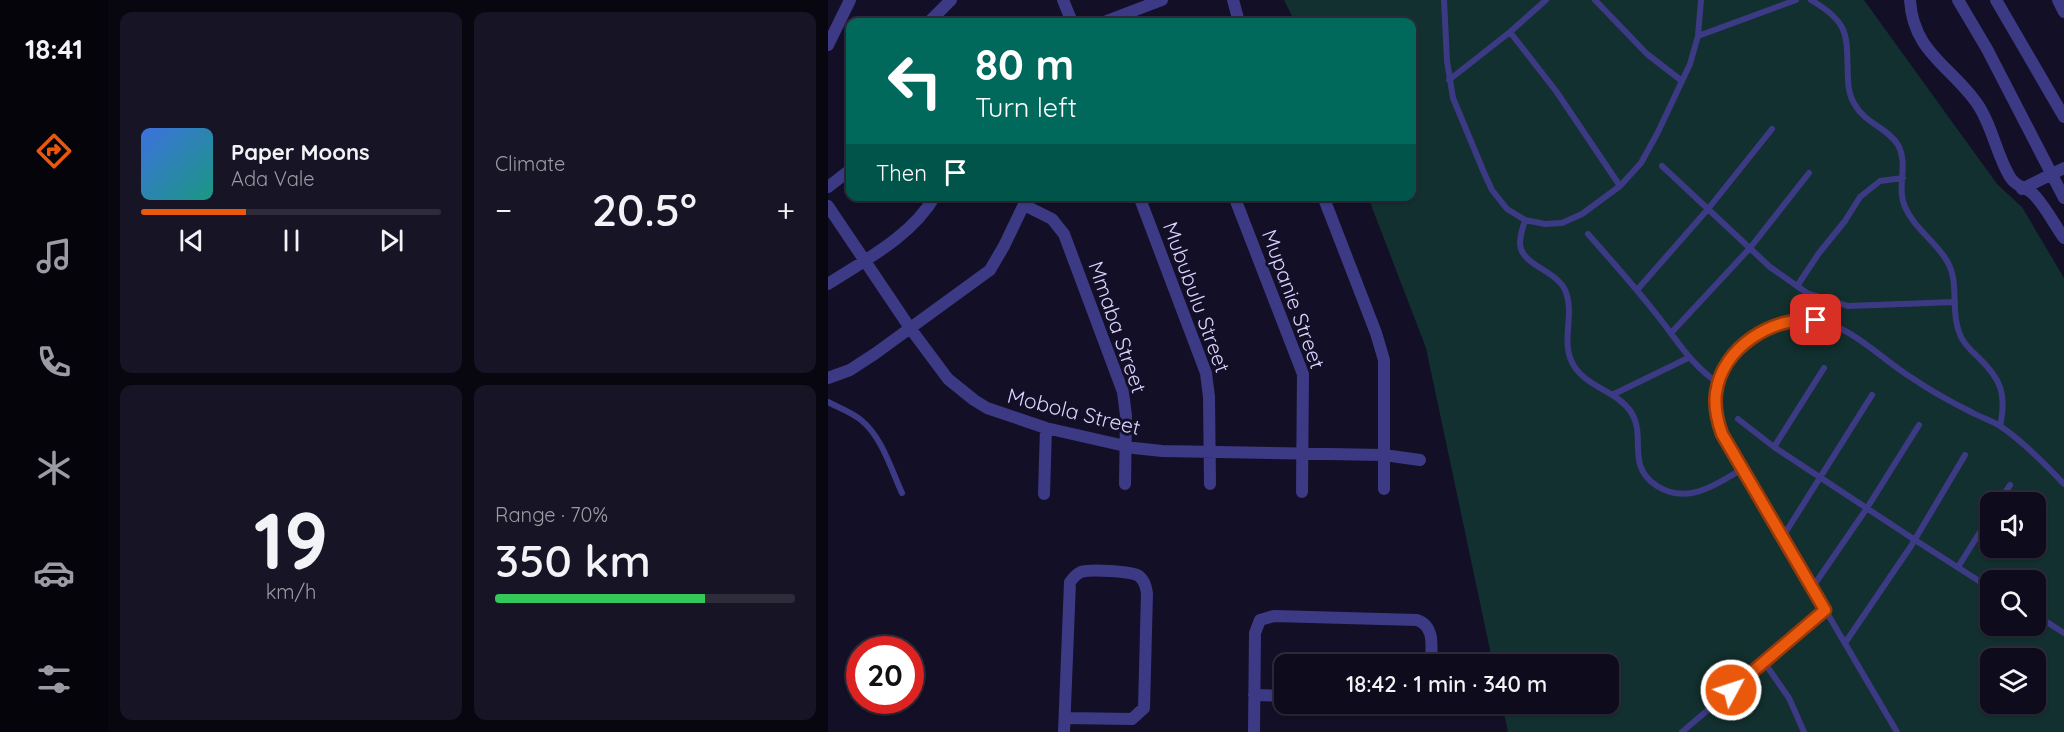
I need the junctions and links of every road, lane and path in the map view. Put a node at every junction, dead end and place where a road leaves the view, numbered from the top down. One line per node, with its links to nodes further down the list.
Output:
1 (850, 0): 23 (street)
2 (951, 0): 17 (street)
3 (1063, 0): 18 (street)
4 (1162, 0): 19 (street)
5 (1233, 0): 20 (street)
6 (1444, 0): 24 (lane)
7 (1546, 0): 21 (lane)
8 (1595, 0): 25 (lane)
9 (1701, 0): 22 (lane)
10 (1796, 0): 22 (lane)
11 (1810, 0): 32 (lane)
12 (1910, 0): 35 (street)
13 (1958, 0): 29 (street)
14 (1995, 0): 26 (street)
15 (2058, 0): 16 (street)
16 (2064, 12)
17 (933, 18)
18 (1070, 18)
19 (1115, 18)
20 (1238, 18)
21 (1510, 32): 24 (lane); 33 (lane)
22 (1698, 36): 25 (lane)
23 (828, 45)
24 (1449, 80): 44 (lane)
25 (1682, 81): 33 (lane)
26 (2064, 117)
27 (1772, 129): 43 (lane)
28 (1662, 166): 43 (lane)
29 (2058, 171): 35 (street); 36 (street)
30 (846, 173): 34 (street)
31 (1809, 174): 47 (lane)
32 (1904, 178): 50 (lane); 52 (lane)
33 (1620, 186): 44 (lane)
34 (828, 187)
35 (2022, 189): 46 (street)
36 (2064, 198)
37 (932, 201): 48 (street)
38 (1026, 201): 53 (street); 66 (street, Mmaba Street)
39 (1141, 201): 68 (street, Mububulu Street)
40 (1236, 201): 69 (street, Mupanie Street)
41 (1325, 201): 70 (street)
42 (828, 206): 48 (street, Mobola Street)
43 (1708, 209): 47 (lane); 51 (lane)
44 (1525, 220): 59 (lane)
45 (1588, 234): 51 (lane)
46 (2064, 238)
47 (1750, 248): 50 (lane); 54 (lane)
48 (866, 260): 49 (street); 53 (street, Mobola Street)
49 (828, 284)
50 (1797, 286): 52 (lane)
51 (1637, 290): 54 (lane)
52 (1955, 302): 64 (lane)
53 (910, 328): 57 (street); 65 (street, Mobola Street)
54 (1671, 333): 55 (lane)
55 (1688, 358): 58 (lane); 59 (lane)
56 (1824, 368): 67 (lane)
57 (828, 378)
58 (1718, 383): 64 (lane); 73 (lane)
59 (1612, 395): 73 (lane)
60 (1872, 395): 74 (lane)
61 (828, 402): 82 (lane)
62 (1738, 419): 67 (lane)
63 (1919, 424): 84 (lane)
64 (2000, 426): 77 (lane)
65 (1046, 428): 66 (street, Mobola Street); 83 (street)
66 (1125, 446): 68 (street, Mobola Street); 75 (street, Mmaba Street)
67 (1774, 447): 74 (lane)
68 (1209, 452): 69 (street, Mobola Street); 76 (street, Mububulu Street)
69 (1303, 453): 70 (street, Mobola Street); 80 (street)
70 (1384, 455): 72 (street, Mobola Street); 79 (street)
71 (1965, 455): 87 (lane)
72 (1420, 460)
73 (1742, 469): 86 (lane)
74 (1822, 477): 84 (lane); 86 (lane)
75 (1125, 484)
76 (1210, 484)
77 (2064, 484)
78 (2010, 485): 81 (lane)
79 (1384, 489)
80 (1302, 492)
81 (2005, 492)
82 (902, 493)
83 (1044, 494)
84 (1867, 508): 87 (lane); 90 (lane)
85 (1980, 532): 88 (lane)
86 (1782, 538): 90 (lane)
87 (1915, 540): 88 (lane); 94 (lane)
88 (1958, 567): 89 (lane)
89 (1980, 581)
90 (1812, 588): 91 (lane)
91 (1825, 610): 94 (lane); 96 (lane)
92 (2046, 621): 93 (lane)
93 (2064, 633)
94 (1845, 643): 104 (lane)
95 (1431, 654): 97 (street)
96 (1764, 662): 102 (lane); 103 (lane)
97 (1254, 695): 98 (street); 101 (street)
98 (1274, 696)
99 (1065, 718): 99 (street); 100 (street)
100 (1064, 732)
101 (1254, 732)
102 (1682, 732)
103 (1804, 732)
104 (1897, 732)

